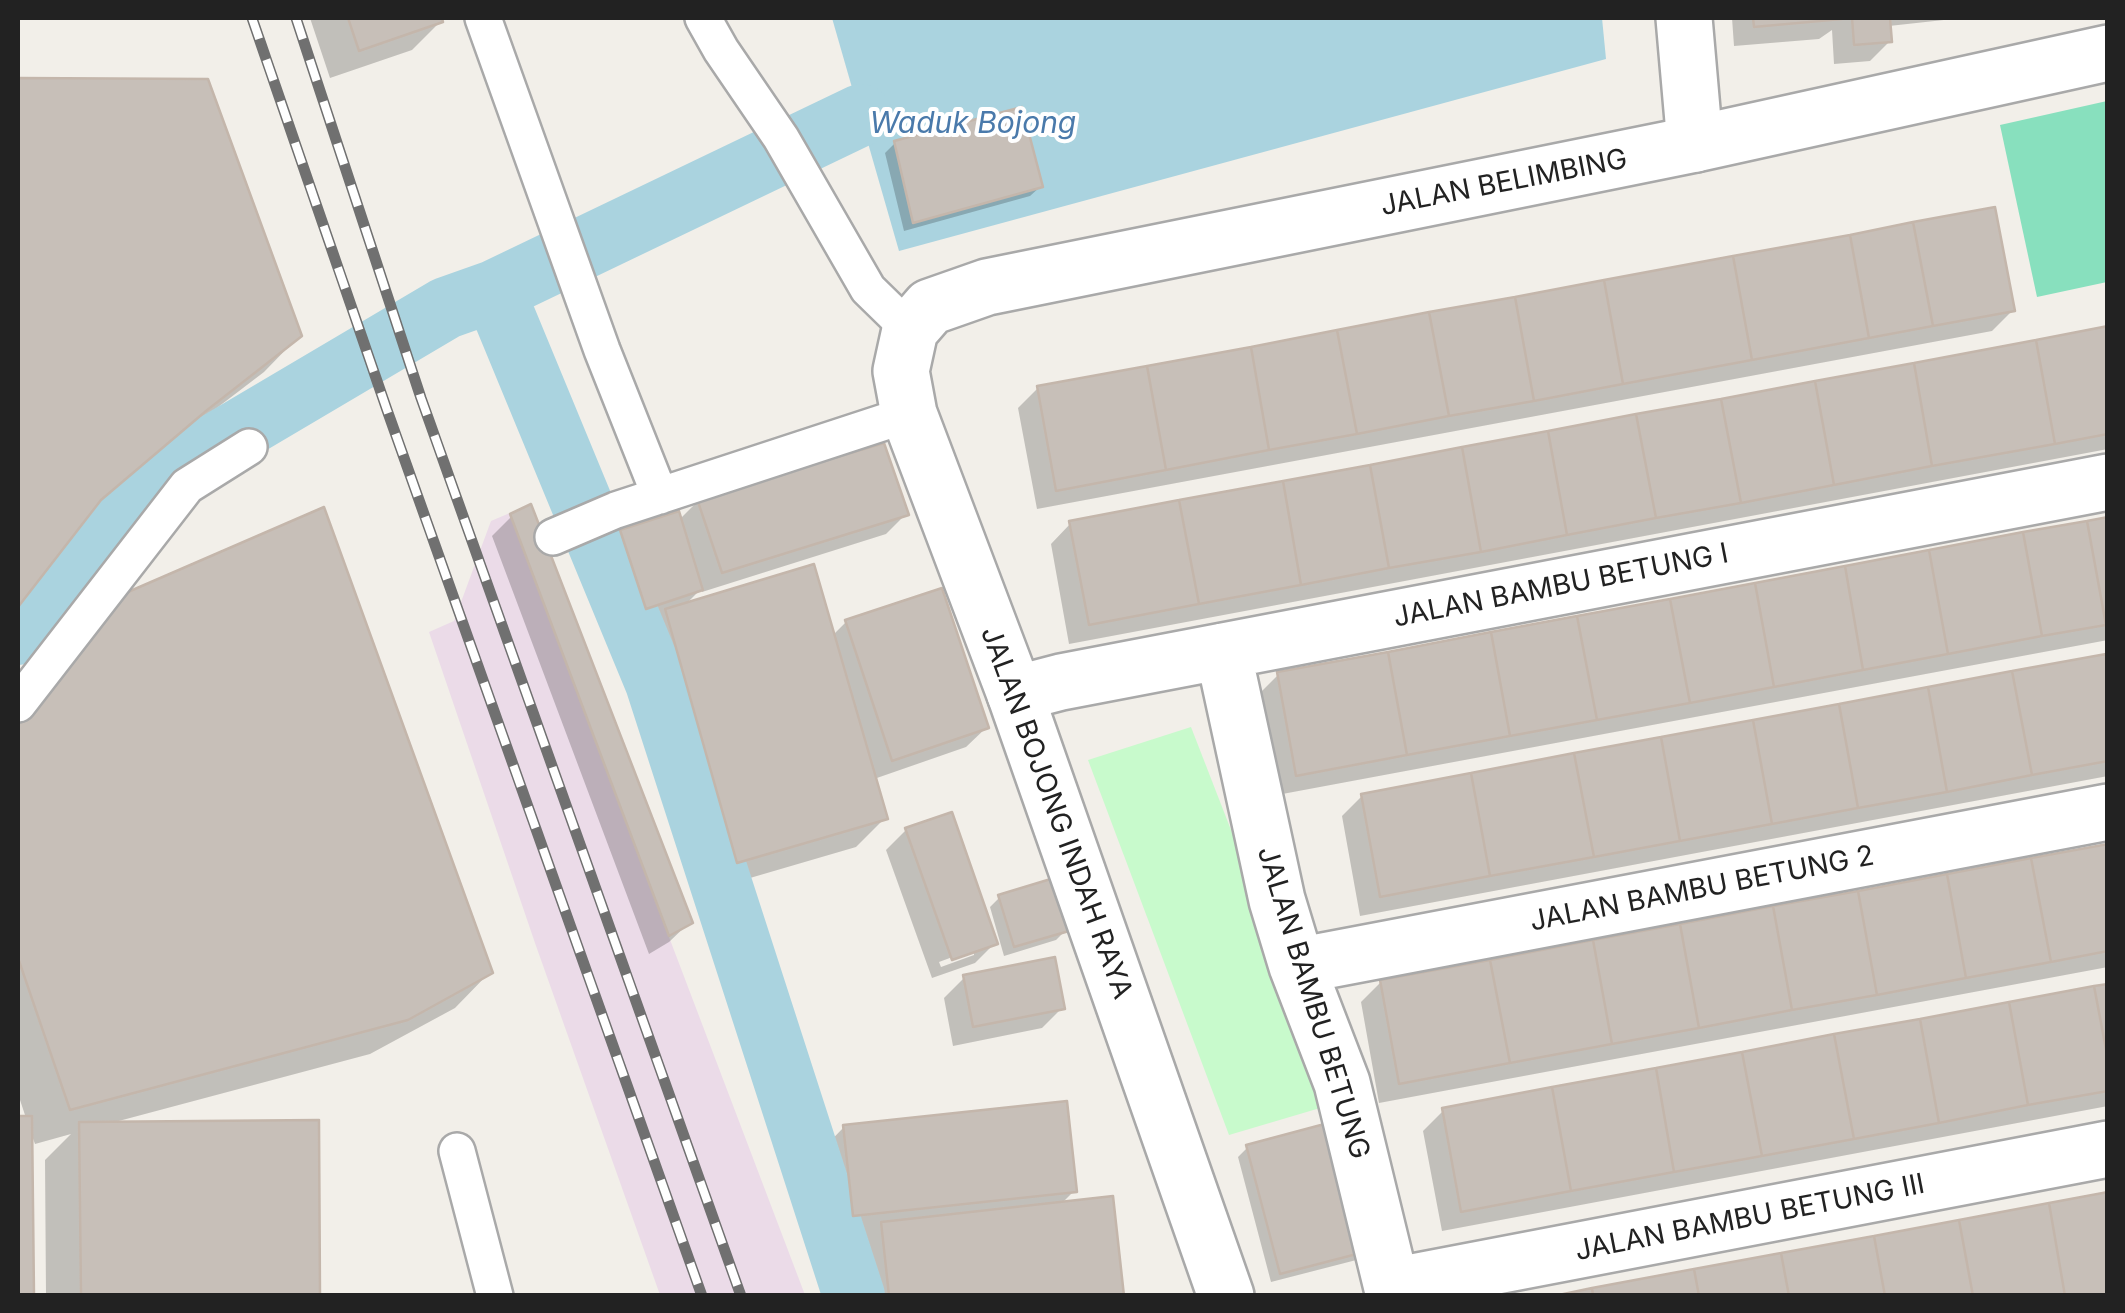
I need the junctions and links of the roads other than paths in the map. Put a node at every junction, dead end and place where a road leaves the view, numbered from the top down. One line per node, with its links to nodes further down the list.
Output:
1 (483, 18): 10 (lane)
2 (703, 18): 6 (lane)
3 (1684, 18): 5 (street)
4 (2108, 53): 5 (street, JALAN BELIMBING)
5 (1695, 144): 6 (street, JALAN BELIMBING)
6 (910, 330): 7 (street, JALAN BOJONG INDAH RAYA)
7 (909, 414): 10 (lane); 13 (street, JALAN BOJONG INDAH RAYA)
8 (249, 448): 14 (lane)
9 (2108, 482): 12 (street, JALAN BAMBU BETUNG I)
10 (660, 496): 11 (lane)
11 (560, 533)
12 (1223, 651): 13 (street, JALAN BAMBU BETUNG I); 16 (street, JALAN BAMBU BETUNG)
13 (1015, 694): 21 (street, JALAN BOJONG INDAH RAYA)
14 (18, 704)
15 (2108, 812): 16 (street, JALAN BAMBU BETUNG 2)
16 (1297, 966): 19 (street, JALAN BAMBU BETUNG)
17 (2108, 1149): 19 (street, JALAN BAMBU BETUNG III)
18 (457, 1151): 20 (lane)
19 (1393, 1291)
20 (495, 1296)
21 (1226, 1296)

